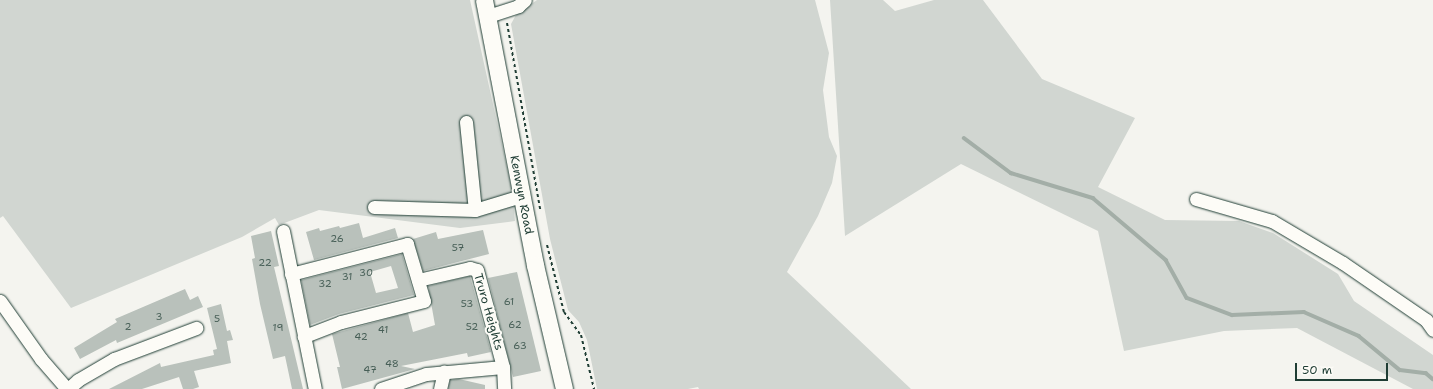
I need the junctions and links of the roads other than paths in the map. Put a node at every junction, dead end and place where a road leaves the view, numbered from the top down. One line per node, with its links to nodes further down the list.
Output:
1 (525, 0): 2 (street)
2 (486, 8): 4 (main road, Kenwyn Road)
3 (466, 122): 7 (street)
4 (521, 196): 7 (street); 24 (main road, Kenwyn Road)
5 (1196, 199): 13 (street)
6 (374, 207): 7 (street)
7 (475, 210)
8 (283, 231): 9 (street)
9 (290, 274): 10 (street); 14 (street)
10 (418, 280): 14 (street); 15 (street, Truro Heights)
11 (0, 301): 18 (street)
12 (196, 328): 18 (street)
13 (1433, 330)
14 (304, 336): 19 (street)
15 (503, 367): 16 (street, Truro Heights); 23 (street, Truro Heights)
16 (444, 371): 17 (street, Truro Heights); 22 (street)
17 (426, 374): 20 (street, Truro Heights); 21 (street)
18 (68, 389)
19 (315, 389)
20 (381, 389)
21 (433, 389)
22 (440, 389)
23 (504, 389)
24 (564, 389)

